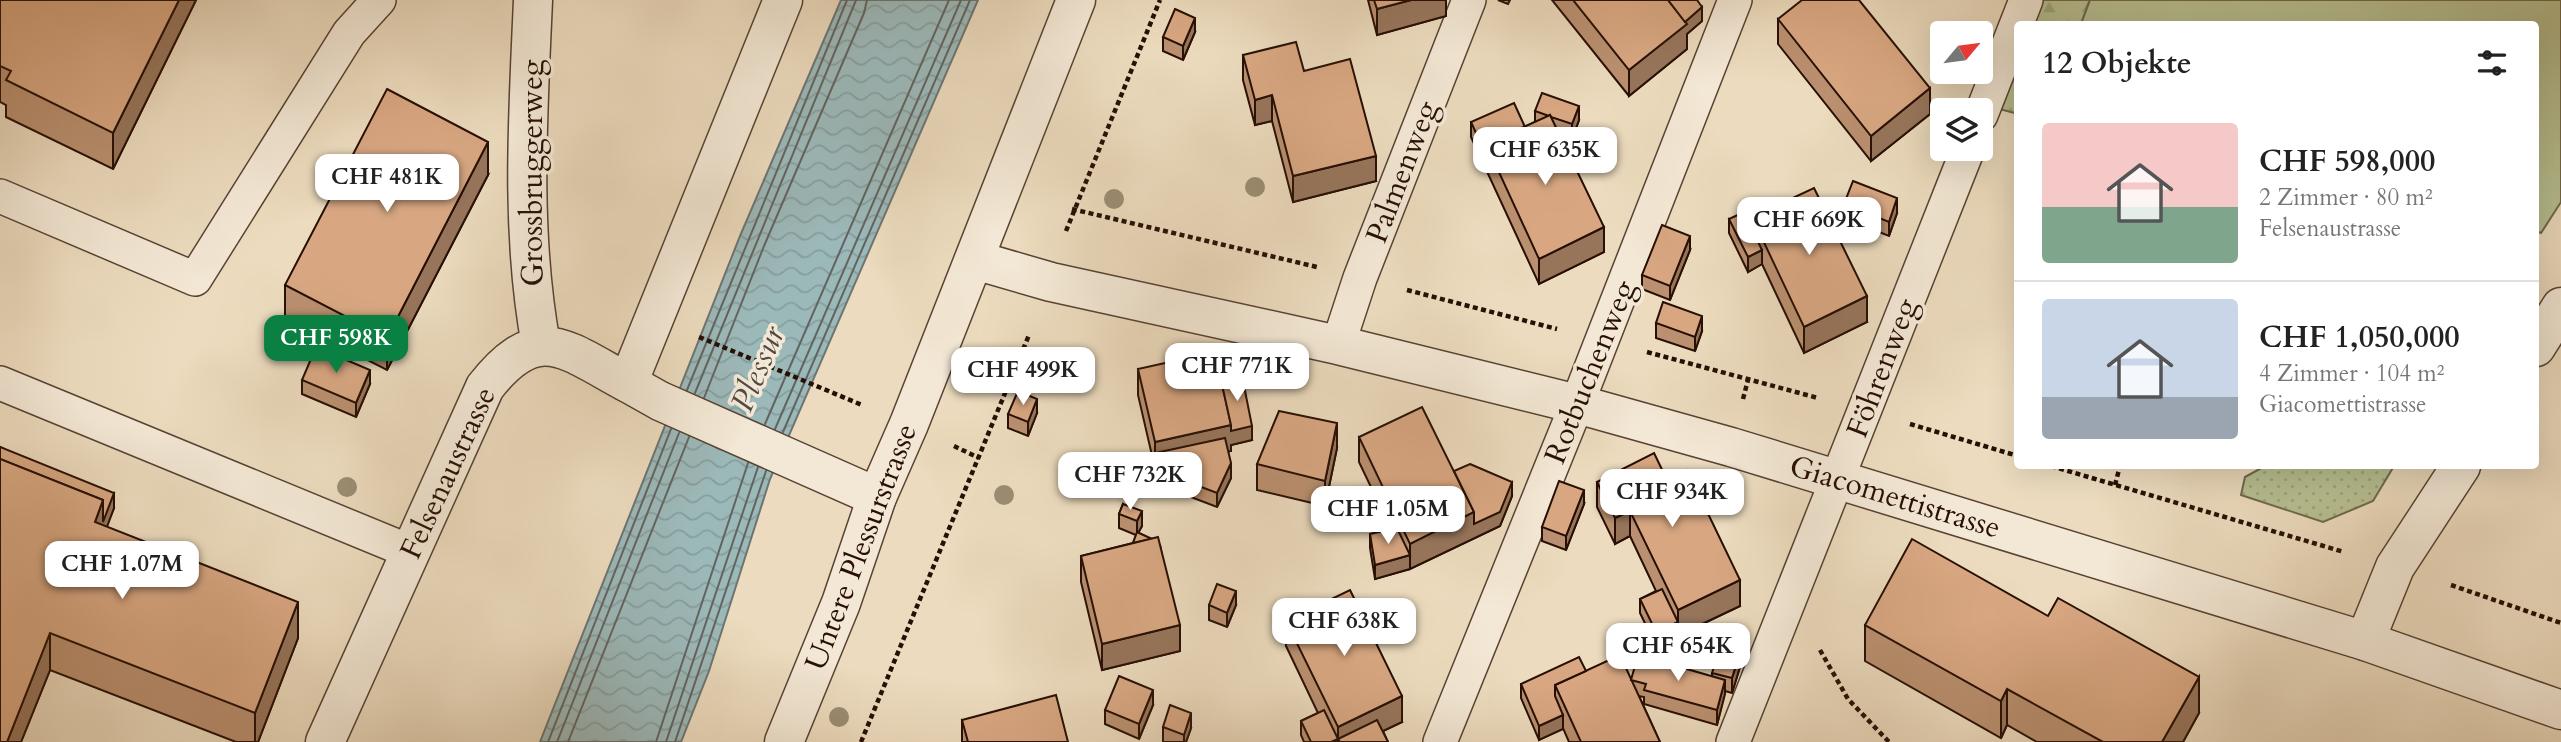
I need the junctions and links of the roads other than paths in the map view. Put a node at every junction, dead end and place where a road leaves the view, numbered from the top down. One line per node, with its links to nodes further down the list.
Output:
1 (379, 0): 12 (lane)
2 (533, 0): 16 (street, Grossbruggerweg)
3 (783, 0): 19 (street)
4 (1076, 0): 13 (street, Untere Plessurstrasse)
5 (1469, 0): 17 (lane, Palmenweg)
6 (1735, 0): 20 (lane, Rotbuchenweg)
7 (2026, 0): 8 (lane)
8 (2018, 21)
9 (2014, 31): 10 (lane)
10 (1988, 98)
11 (1963, 161): 22 (lane, Föhrenweg)
12 (0, 196)
13 (975, 260): 17 (street, Giacomettistrasse); 23 (street, Untere Plessurstrasse)
14 (2561, 307): 15 (street)
15 (2539, 342)
16 (541, 345): 19 (street); 24 (street, Felsenaustrasse)
17 (1338, 345): 20 (street, Giacomettistrasse)
18 (0, 383): 24 (lane)
19 (644, 392): 23 (street)
20 (1577, 404): 22 (street, Giacomettistrasse); 29 (lane, Rotbuchenweg)
21 (2459, 469): 25 (street)
22 (1838, 479): 25 (street, Giacomettistrasse); 30 (lane, Föhrenweg)
23 (877, 496): 28 (street, Untere Plessurstrasse)
24 (411, 552): 27 (street, Felsenaustrasse)
25 (2365, 641): 26 (street, Giacomettistrasse)
26 (2561, 710)
27 (325, 742)
28 (784, 742)
29 (1440, 742)
30 (1733, 742)

